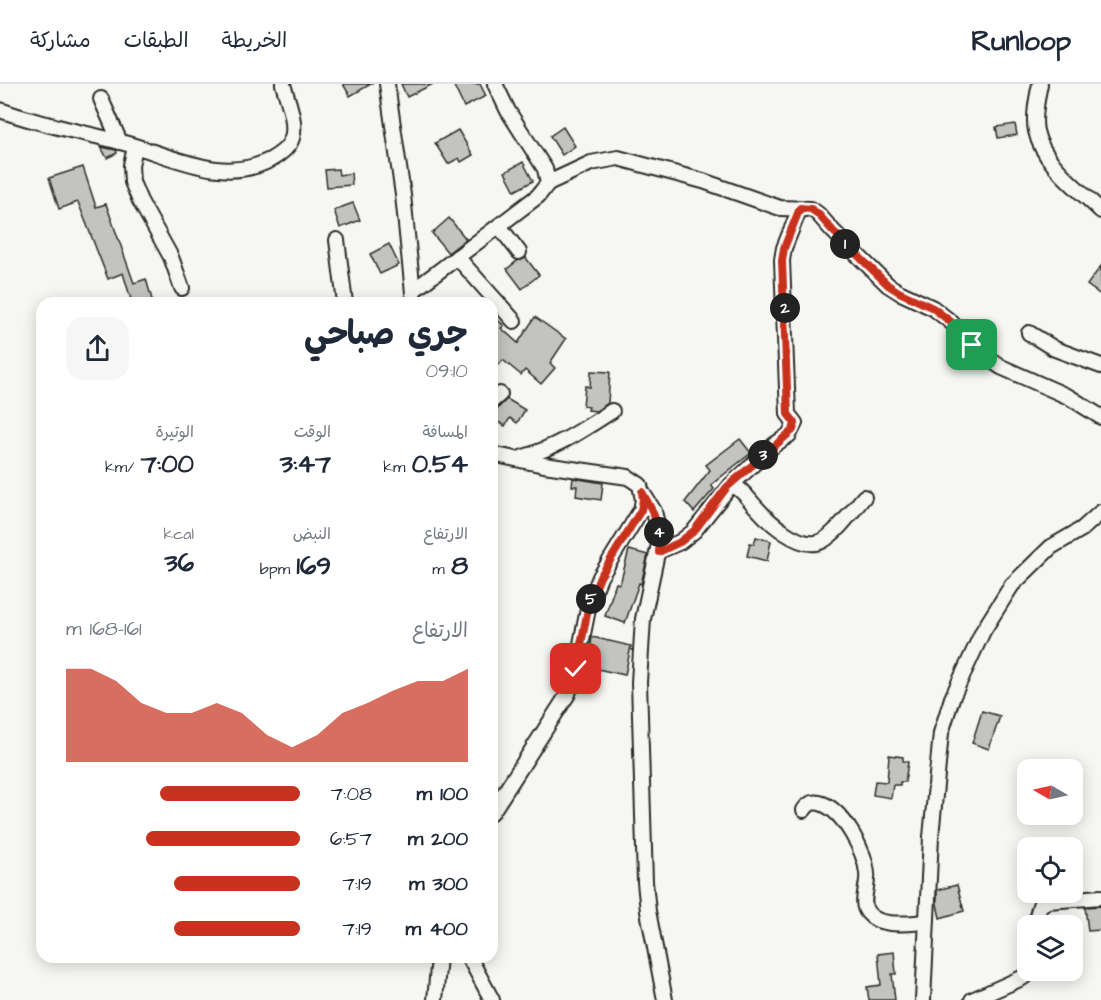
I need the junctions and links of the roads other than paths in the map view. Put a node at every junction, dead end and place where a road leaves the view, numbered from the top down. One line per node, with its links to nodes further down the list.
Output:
1 (283, 84): 8 (street)
2 (387, 84): 17 (street)
3 (495, 84): 9 (street)
4 (1040, 84): 11 (street)
5 (101, 99): 7 (street)
6 (0, 110): 7 (street)
7 (120, 142): 8 (street)
8 (135, 147): 16 (street)
9 (548, 183): 10 (street); 12 (street)
10 (800, 208): 25 (street); 28 (street)
11 (1101, 210)
12 (499, 226): 14 (street); 15 (street)
13 (337, 240): 18 (street)
14 (519, 252)
15 (457, 257): 17 (street); 19 (street)
16 (182, 288)
17 (414, 296)
18 (344, 297)
19 (493, 297)
20 (498, 303): 21 (street)
21 (514, 321)
22 (1029, 333): 23 (street)
23 (1101, 366)
24 (612, 411): 27 (street)
25 (1101, 417)
26 (498, 456): 27 (street)
27 (516, 460): 29 (street)
28 (731, 485): 30 (street); 32 (street)
29 (642, 492): 32 (street); 33 (street)
30 (864, 497)
31 (1101, 512): 37 (street)
32 (659, 552): 43 (street)
33 (498, 803)
34 (804, 810): 37 (street)
35 (1101, 897): 36 (street)
36 (1037, 915)
37 (926, 922): 44 (street)
38 (438, 963): 41 (street)
39 (472, 963): 42 (street)
40 (1017, 980): 45 (street)
41 (435, 1000)
42 (492, 1000)
43 (665, 1000)
44 (923, 1000)
45 (972, 1000)

